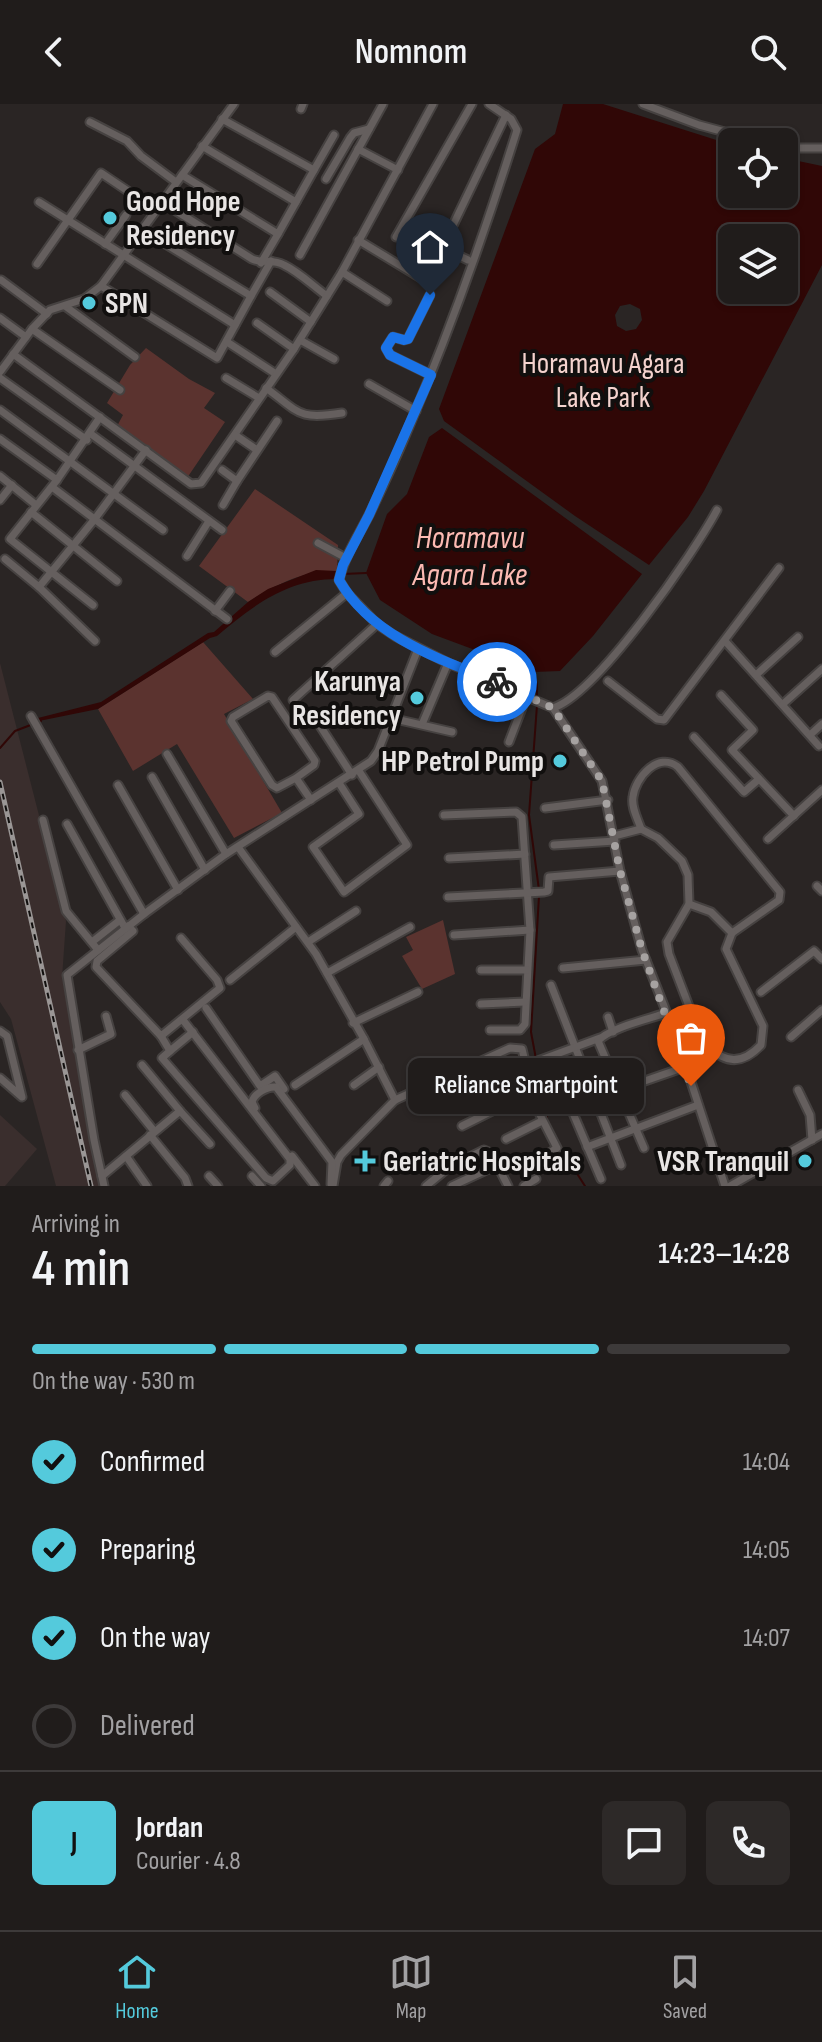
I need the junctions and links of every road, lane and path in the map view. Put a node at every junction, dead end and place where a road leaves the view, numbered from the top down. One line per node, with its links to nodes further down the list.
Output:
1 (234, 104): 8 (street)
2 (383, 104): 10 (street)
3 (433, 104): 18 (street)
4 (472, 104): 29 (street)
5 (489, 104): 7 (street)
6 (643, 104): 11 (street)
7 (506, 115): 34 (street); 64 (street)
8 (222, 119): 13 (street); 17 (street)
9 (90, 122): 19 (street)
10 (369, 129): 16 (street); 20 (street)
11 (718, 129)
12 (334, 135): 17 (street)
13 (202, 146): 19 (street); 23 (street)
14 (798, 148): 15 (street)
15 (822, 148)
16 (358, 149): 18 (street); 32 (street)
17 (314, 170): 23 (street)
18 (398, 170): 30 (street)
19 (179, 179): 22 (street); 28 (street)
20 (326, 179)
21 (39, 202): 26 (street)
22 (162, 202): 24 (street); 36 (street)
23 (296, 202): 28 (street)
24 (156, 210): 26 (street); 27 (street)
25 (126, 215): 31 (street)
26 (69, 220): 31 (street); 37 (street)
27 (141, 229): 33 (street); 44 (street)
28 (278, 234): 36 (street)
29 (396, 237)
30 (358, 240): 38 (street); 39 (street)
31 (105, 244): 33 (street)
32 (300, 255)
33 (122, 256): 41 (street); 52 (street)
34 (468, 260)
35 (271, 261): 36 (street); 44 (street); 45 (street)
36 (261, 263)
37 (37, 264)
38 (342, 272): 45 (street); 46 (street)
39 (421, 278)
40 (1, 280): 48 (street)
41 (101, 286): 47 (street); 56 (street)
42 (270, 292): 50 (street)
43 (430, 295): 64 (street)
44 (251, 296): 52 (street)
45 (327, 296): 50 (street)
46 (387, 301)
47 (65, 306): 48 (street); 59 (street)
48 (47, 314): 53 (street)
49 (0, 318): 54 (street)
50 (311, 322): 55 (street)
51 (257, 323): 57 (street)
52 (235, 325): 56 (street)
53 (32, 329): 54 (street); 69 (street)
54 (26, 337): 58 (street)
55 (300, 340): 57 (street); 60 (street)
56 (227, 342): 63 (street)
57 (294, 349): 63 (street)
58 (13, 354): 61 (street); 74 (street)
59 (135, 357)
60 (334, 359)
61 (4, 360): 62 (street)
62 (0, 372)
63 (276, 374): 68 (street)
64 (431, 375): 72 (street)
65 (0, 378): 77 (street)
66 (226, 378): 70 (street)
67 (369, 384): 72 (street)
68 (266, 388): 70 (street); 73 (street)
69 (120, 390)
70 (259, 398): 76 (street)
71 (0, 410): 81 (street)
72 (416, 411): 100 (street)
73 (342, 413)
74 (100, 417): 77 (street); 79 (street)
75 (277, 421): 80 (street)
76 (235, 435): 79 (street); 80 (street)
77 (89, 437): 81 (street); 82 (street)
78 (0, 439): 86 (street)
79 (146, 450): 82 (street)
80 (257, 450): 85 (street)
81 (72, 462): 86 (street); 88 (street)
82 (133, 466): 88 (street); 94 (street)
83 (222, 470): 85 (street)
84 (0, 476): 87 (street)
85 (237, 481): 90 (street)
86 (54, 483): 91 (street); 93 (street)
87 (12, 485): 89 (street); 91 (street)
88 (114, 493): 93 (street); 95 (street)
89 (0, 500)
90 (223, 505)
91 (34, 508): 98 (street); 103 (street)
92 (717, 510): 125 (street)
93 (94, 520): 98 (street); 109 (street)
94 (209, 521): 96 (street); 99 (street)
95 (163, 530)
96 (222, 530)
97 (318, 543): 100 (street)
98 (72, 545): 103 (street); 104 (street)
99 (187, 556)
100 (346, 558): 107 (street)
101 (5, 559): 105 (street)
102 (779, 568): 114 (street)
103 (51, 571): 105 (street); 108 (street)
104 (117, 581)
105 (39, 587): 113 (street)
106 (230, 591): 109 (street)
107 (347, 593): 111 (street); 116 (street)
108 (93, 605)
109 (215, 611): 110 (street)
110 (227, 619)
111 (377, 624): 115 (street); 123 (street)
112 (798, 637): 119 (street)
113 (95, 641)
114 (725, 641): 119 (street); 120 (street)
115 (418, 649): 117 (street); 128 (street)
116 (275, 652)
117 (448, 663): 121 (street); 129 (street)
118 (822, 669): 124 (street)
119 (756, 675): 124 (street)
120 (608, 681)
121 (527, 695): 125 (street); 134 (street)
122 (721, 695): 140 (street)
123 (293, 700)
124 (783, 704): 132 (street)
125 (553, 708): 145 (street)
126 (313, 715): 137 (street)
127 (31, 716): 166 (street)
128 (391, 718): 131 (street); 137 (street)
129 (423, 722)
130 (822, 724): 132 (street)
131 (452, 732)
132 (810, 735): 135 (street)
133 (694, 737): 140 (street)
134 (509, 742)
135 (819, 746)
136 (167, 754): 156 (street)
137 (356, 773): 141 (street); 141 (street)
138 (152, 777): 159 (street)
139 (296, 778): 139 (street); 144 (street)
140 (759, 779): 148 (street)
141 (339, 783): 144 (street)
142 (118, 785): 161 (street)
143 (822, 790): 148 (street)
144 (311, 800): 155 (street)
145 (608, 800): 146 (street); 152 (street)
146 (545, 808)
147 (444, 815): 157 (street)
148 (794, 816): 153 (street)
149 (43, 820): 175 (street)
150 (67, 824): 167 (street)
151 (641, 829): 152 (street); 164 (street); 172 (street)
152 (614, 838): 154 (street); 160 (street)
153 (768, 839)
154 (554, 845)
155 (238, 847): 156 (street); 169 (street)
156 (226, 854): 159 (street)
157 (525, 854): 158 (street); 162 (street)
158 (449, 858)
159 (205, 870): 161 (street)
160 (620, 871): 162 (street); 179 (street)
161 (178, 890): 166 (street)
162 (531, 893): 163 (street); 171 (street)
163 (448, 897)
164 (689, 904): 172 (street); 196 (street)
165 (356, 911): 176 (street)
166 (144, 914): 168 (street)
167 (120, 920): 168 (street); 175 (street)
168 (127, 927): 177 (street)
169 (296, 927): 176 (street); 184 (street)
170 (410, 927): 183 (street)
171 (530, 930): 173 (street); 182 (street)
172 (732, 933): 196 (street)
173 (454, 935)
174 (181, 938): 195 (street)
175 (92, 942): 177 (street)
176 (308, 942): 183 (street)
177 (101, 951): 203 (street); 208 (street)
178 (822, 959): 187 (street)
179 (646, 960): 180 (street); 192 (street)
180 (563, 968)
181 (481, 970): 182 (street)
182 (527, 970): 188 (street)
183 (327, 973): 197 (street)
184 (230, 980)
185 (551, 985): 207 (street)
186 (418, 992): 197 (street)
187 (761, 992)
188 (525, 1002): 189 (street); 198 (street)
189 (481, 1004)
190 (206, 1008): 237 (street)
191 (822, 1010): 204 (street)
192 (666, 1013): 199 (street); 202 (street)
193 (106, 1016): 208 (street)
194 (608, 1017): 202 (street)
195 (183, 1020): 201 (street); 203 (street)
196 (695, 1022): 199 (street)
197 (353, 1023): 206 (street)
198 (490, 1030)
199 (673, 1030): 213 (street)
200 (0, 1031): 214 (street)
201 (193, 1032): 209 (street); 209 (street)
202 (613, 1032): 205 (street)
203 (161, 1036): 209 (street)
204 (791, 1037)
205 (600, 1038): 207 (street); 227 (street)
206 (364, 1039): 212 (street); 216 (street)
207 (576, 1049): 210 (street); 230 (street)
208 (78, 1050): 244 (street)
209 (170, 1051)
210 (533, 1063): 219 (street); 222 (street)
211 (142, 1065): 224 (street)
212 (379, 1067): 217 (street); 222 (street)
213 (685, 1067): 215 (street); 223 (street)
214 (0, 1078)
215 (636, 1084)
216 (295, 1085)
217 (354, 1085)
218 (798, 1090): 232 (street)
219 (530, 1092): 225 (street); 226 (street)
220 (125, 1095): 228 (street)
221 (567, 1099): 234 (street)
222 (395, 1100): 237 (street)
223 (698, 1105): 227 (street); 260 (street)
224 (180, 1111): 228 (street); 233 (street)
225 (542, 1121): 231 (street); 238 (street)
226 (462, 1126)
227 (635, 1128): 230 (street); 235 (street)
228 (152, 1133): 236 (street); 251 (street)
229 (822, 1134): 232 (street)
230 (611, 1138): 234 (street); 241 (street)
231 (506, 1139)
232 (812, 1140): 260 (street)
233 (210, 1144)
234 (587, 1147): 248 (street)
235 (644, 1148)
236 (126, 1156): 244 (street); 250 (street)
237 (337, 1162): 243 (street)
238 (534, 1163)
239 (422, 1164): 242 (street)
240 (497, 1165): 242 (street); 257 (street); 258 (street)
241 (621, 1165)
242 (448, 1168): 256 (street)
243 (332, 1175): 254 (street); 255 (street)
244 (102, 1176): 249 (street)
245 (209, 1176): 252 (street)
246 (252, 1176): 253 (street)
247 (536, 1179): 259 (street)
248 (601, 1179)
249 (104, 1186)
250 (147, 1186)
251 (188, 1186)
252 (218, 1186)
253 (261, 1186)
254 (315, 1186)
255 (331, 1186)
256 (426, 1186)
257 (452, 1186)
258 (508, 1186)
259 (524, 1186)
260 (728, 1186)

